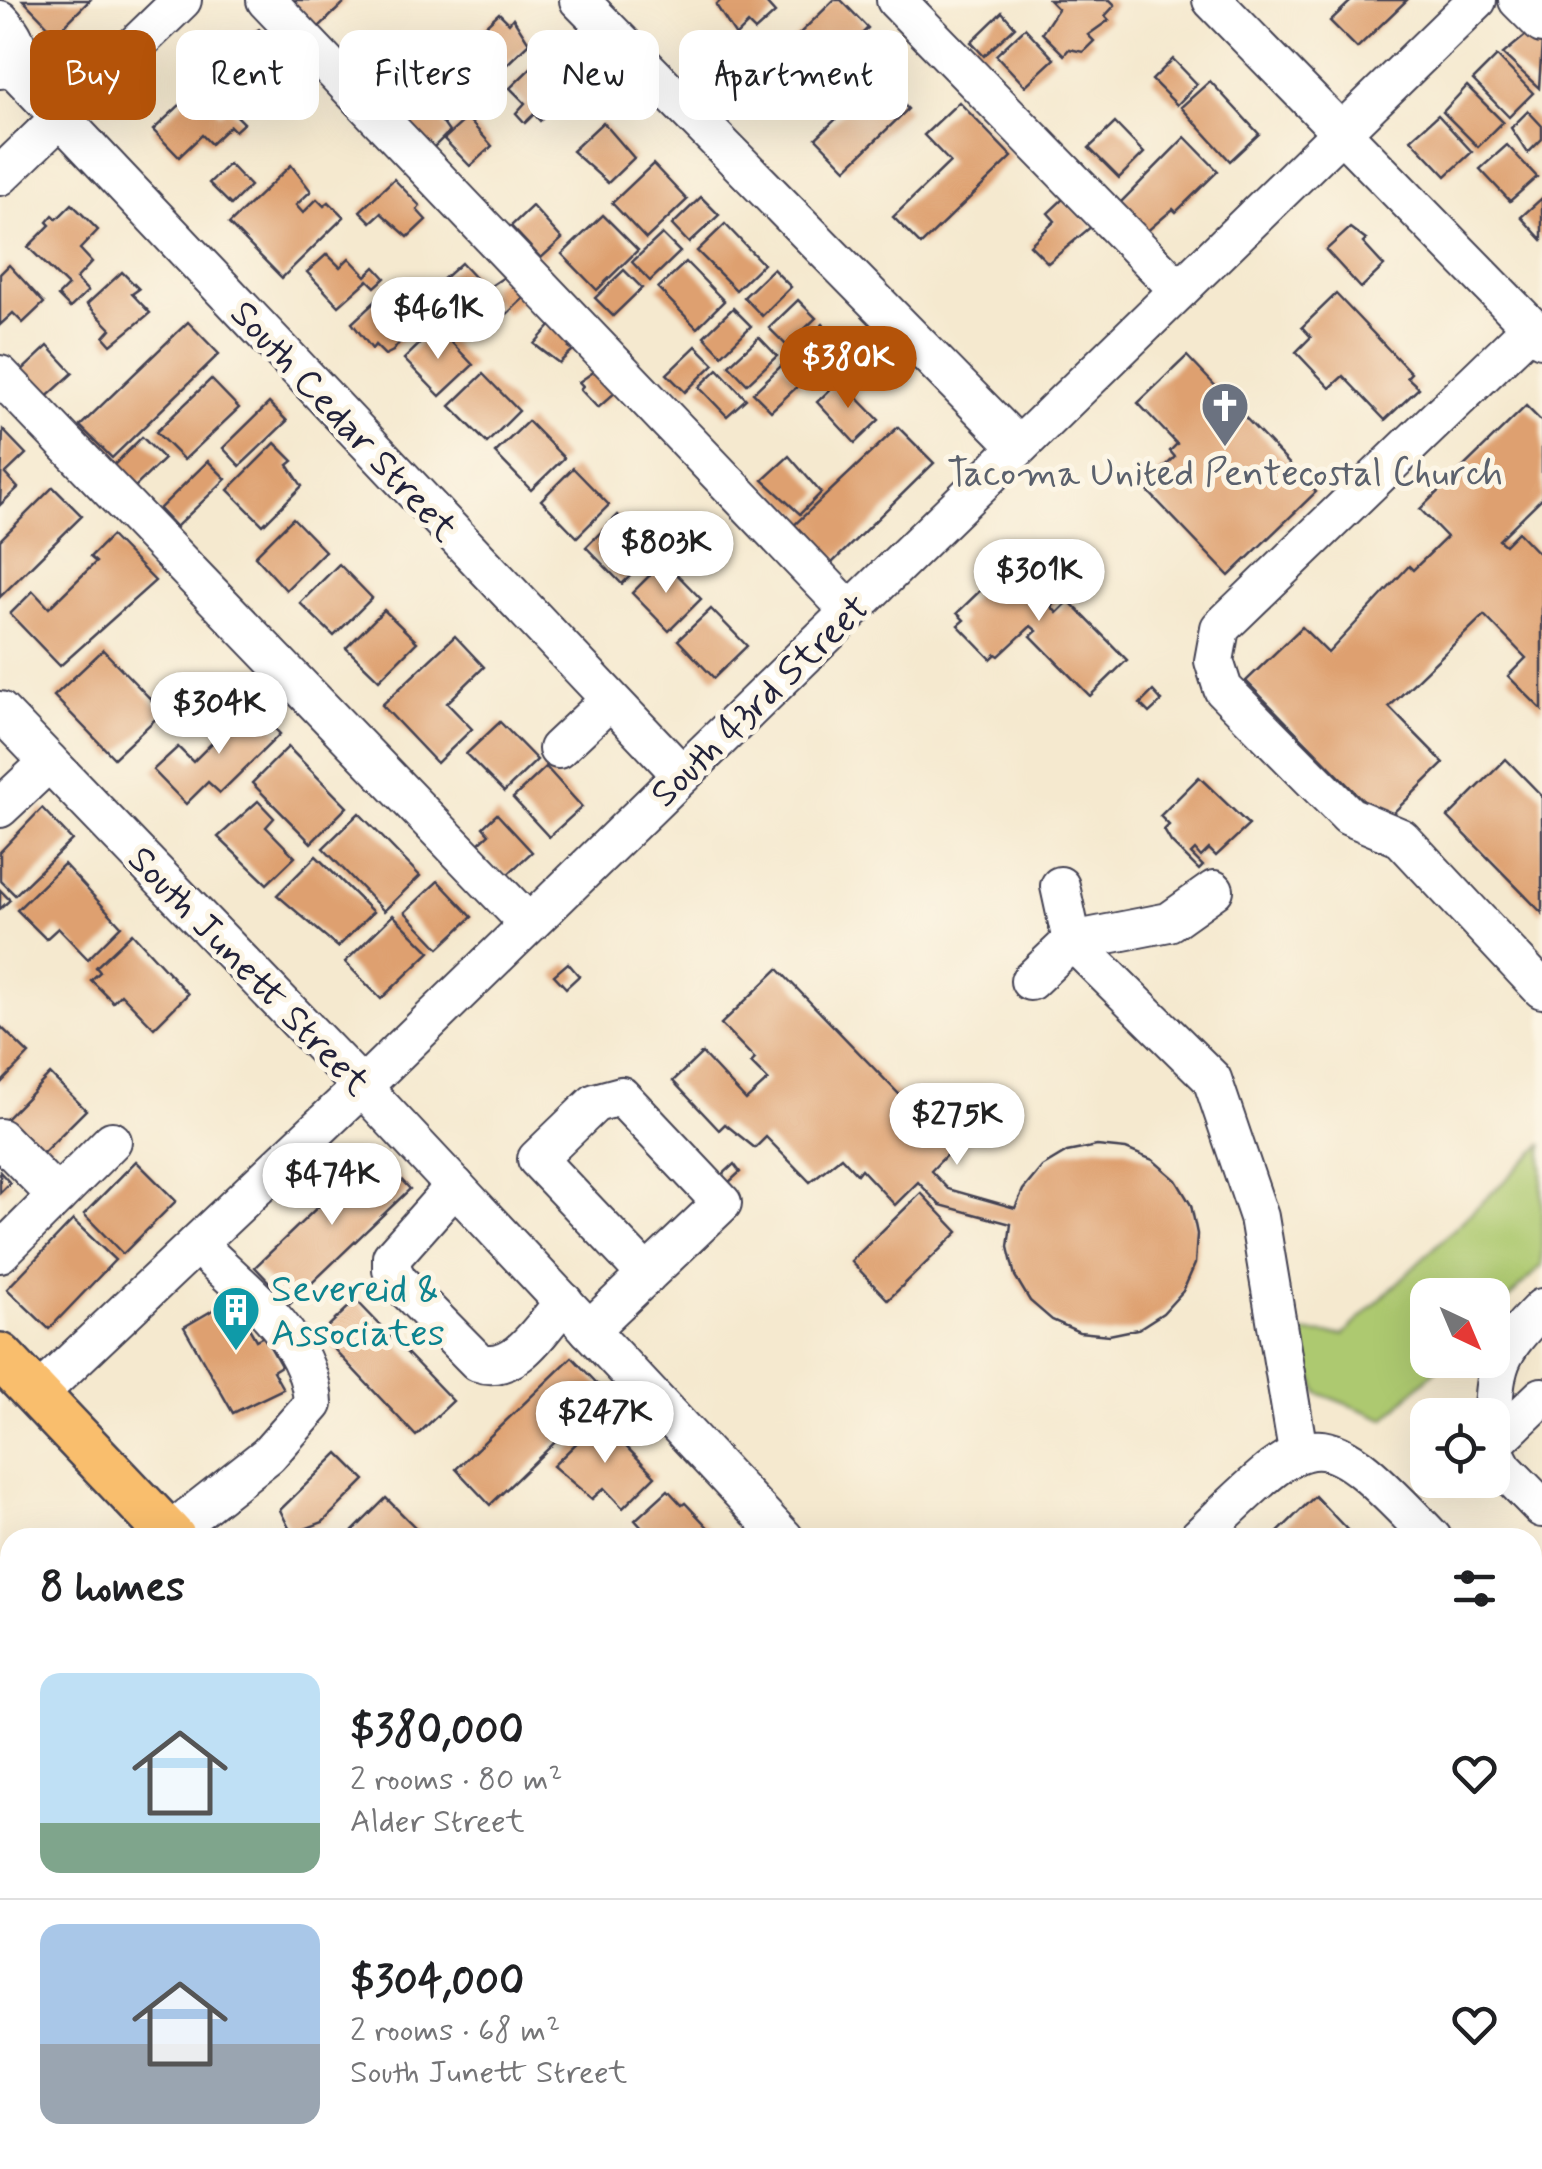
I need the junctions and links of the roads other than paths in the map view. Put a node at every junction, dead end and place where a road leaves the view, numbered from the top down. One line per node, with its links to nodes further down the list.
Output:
1 (182, 0): 10 (street)
2 (266, 0): 21 (street)
3 (579, 0): 20 (street)
4 (896, 0): 17 (street)
5 (1212, 0): 15 (street)
6 (1478, 0): 15 (street, South 43rd Street)
7 (1518, 0): 9 (street)
8 (0, 20): 11 (street, South Cedar Street)
9 (1542, 24)
10 (151, 30)
11 (5, 67): 12 (street, South Cedar Street)
12 (30, 91)
13 (58, 120): 16 (street)
14 (60, 120): 22 (street, South Cedar Street)
15 (1342, 132): 17 (street, South 43rd Street); 18 (street)
16 (0, 176)
17 (1179, 290): 20 (street, South 43rd Street)
18 (1537, 332): 33 (street)
19 (0, 376): 30 (street)
20 (1018, 446): 21 (street, South 43rd Street)
21 (850, 611): 26 (street, South 43rd Street)
22 (610, 700): 24 (street); 26 (street, South Cedar Street)
23 (0, 711): 25 (street, South Junett Street)
24 (558, 749)
25 (48, 762): 27 (street); 34 (street, South Junett Street)
26 (682, 776): 30 (street, South 43rd Street)
27 (0, 808)
28 (1060, 886): 31 (street)
29 (1214, 890): 31 (street)
30 (529, 924): 34 (street, South 43rd Street)
31 (1072, 941): 32 (street); 49 (street)
32 (1030, 982)
33 (1542, 990)
34 (362, 1086): 37 (street, South Junett Street); 39 (street, South 43rd Street)
35 (0, 1138): 38 (street)
36 (112, 1141): 38 (street)
37 (455, 1186): 43 (street, South Junett Street); 43 (street)
38 (57, 1196): 40 (street)
39 (197, 1244): 45 (street, South 43rd Street); 53 (street)
40 (0, 1253)
41 (647, 1275): 41 (street); 43 (street)
42 (1542, 1308): 47 (street)
43 (577, 1316): 54 (street, South Junett Street)
44 (0, 1356): 45 (main road)
45 (37, 1396): 52 (main road)
46 (1542, 1397): 48 (street)
47 (1494, 1398)
48 (1510, 1428)
49 (1307, 1449): 55 (street); 56 (street)
50 (1510, 1476): 51 (street)
51 (1542, 1508)
52 (164, 1528)
53 (179, 1528)
54 (775, 1528)
55 (1208, 1528)
56 (1422, 1528)

